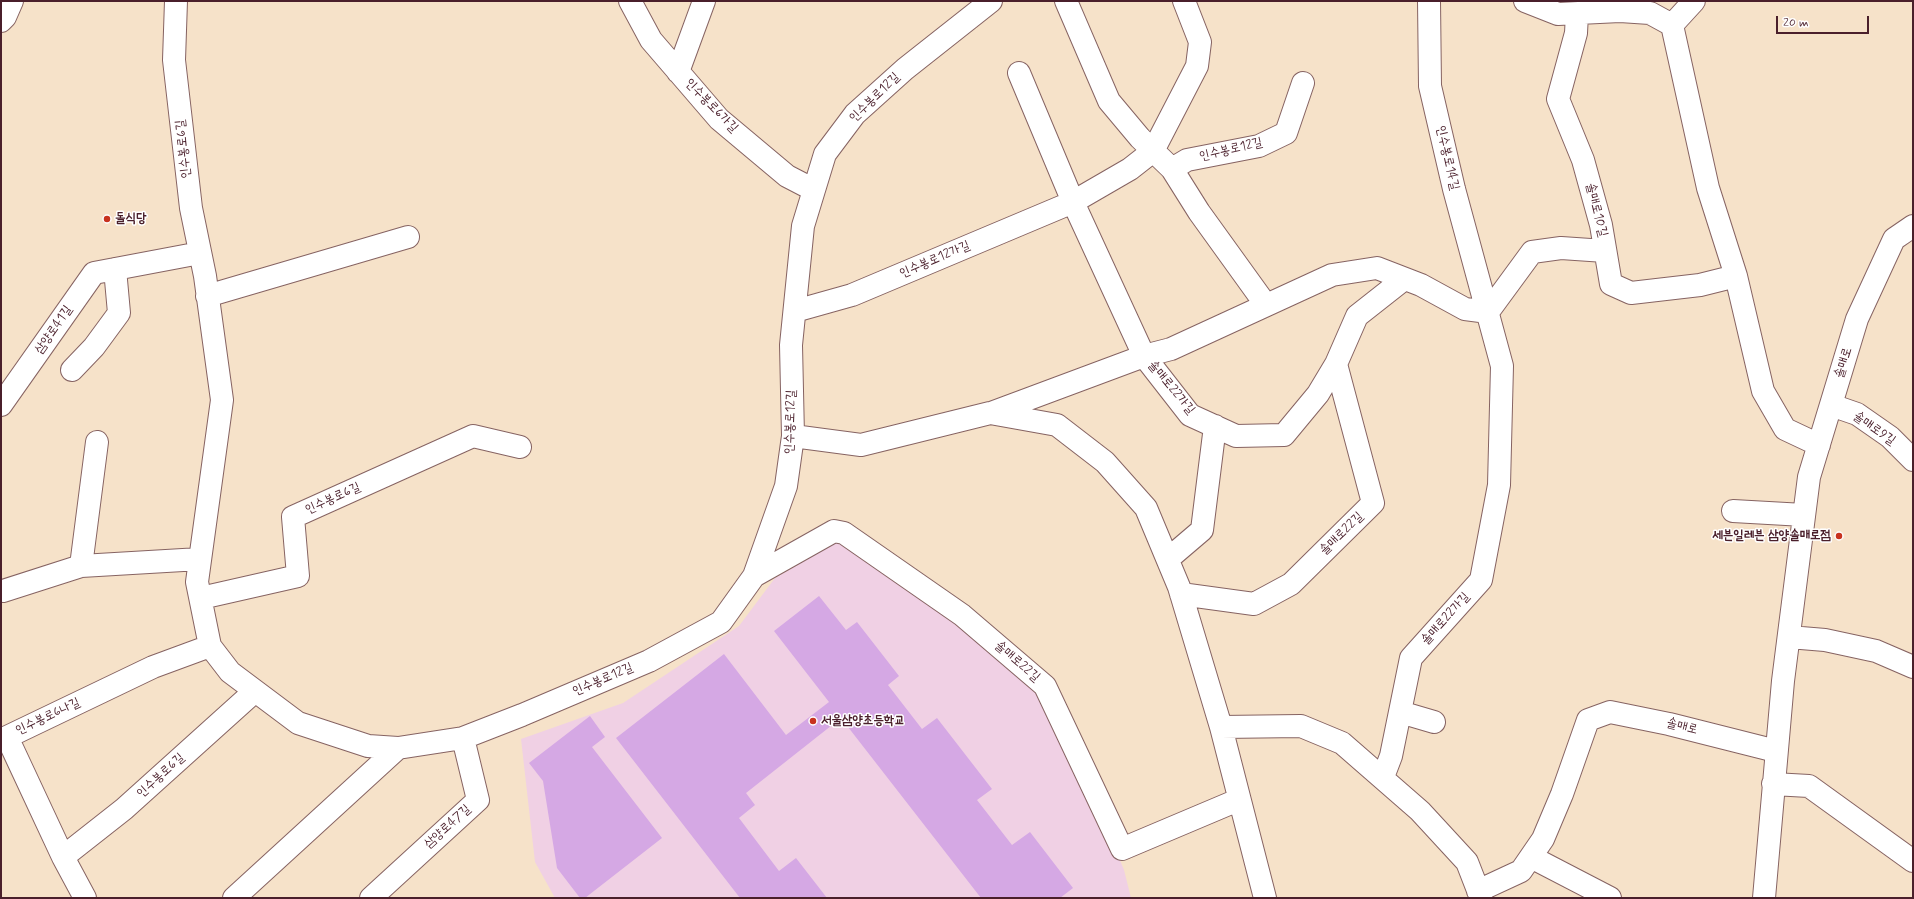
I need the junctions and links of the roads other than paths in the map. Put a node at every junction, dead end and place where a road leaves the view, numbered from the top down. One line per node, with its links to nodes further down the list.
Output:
1 (12, 1): 12 (street)
2 (176, 1): 24 (street, 인수봉로6길)
3 (630, 1): 14 (street, 인수봉로6가길)
4 (704, 1): 14 (street)
5 (991, 1): 19 (street, 인수봉로12길)
6 (1066, 1): 17 (street)
7 (1184, 1): 17 (street)
8 (1429, 1): 31 (street, 인수봉로14길)
9 (1525, 1): 11 (street)
10 (1694, 1): 13 (street)
11 (1577, 14): 13 (street); 23 (street, 솔매로10길)
12 (1, 20)
13 (1672, 25): 26 (street)
14 (678, 72): 19 (street, 인수봉로6가길)
15 (1019, 73): 20 (street)
16 (1303, 83): 18 (street, 인수봉로12길)
17 (1154, 151): 18 (street); 20 (street, 인수봉로12가길)
18 (1172, 169): 29 (street)
19 (814, 190): 30 (street, 인수봉로12길)
20 (1073, 202): 30 (street, 인수봉로12가길); 32 (street)
21 (1913, 226): 36 (street, 솔매로)
22 (408, 237): 28 (street)
23 (1605, 251): 26 (street, 솔매로10길); 31 (street)
24 (200, 253): 25 (street, 삼양로41길); 28 (street, 인수봉로6길)
25 (115, 269): 34 (street); 35 (street, 삼양로41길)
26 (1736, 276): 41 (street)
27 (1404, 279): 29 (street, 솔매로22가길); 31 (street, 솔매로22가길); 33 (street, 솔매로22가길)
28 (207, 296): 46 (street, 인수봉로6길)
29 (1266, 305): 32 (street, 솔매로22가길)
30 (795, 311): 39 (street, 인수봉로12길)
31 (1488, 312): 57 (street, 솔매로22가길)
32 (1144, 356): 37 (street, 솔매로22가길); 38 (street, 솔매로22가길)
33 (1336, 364): 38 (street, 솔매로22가길); 51 (street, 솔매로22길)
34 (72, 370)
35 (1, 405)
36 (1831, 405): 41 (street, 솔매로); 43 (street, 솔매로9길)
37 (990, 413): 39 (street); 47 (street)
38 (1215, 426): 47 (street)
39 (793, 436): 49 (street, 인수봉로12길)
40 (97, 442): 48 (street)
41 (1819, 445): 45 (street, 솔매로)
42 (520, 447): 52 (street, 인수봉로6길)
43 (1913, 460)
44 (1733, 511): 45 (street)
45 (1804, 515): 53 (street, 솔매로)
46 (200, 559): 48 (street); 52 (street, 인수봉로6길)
47 (1168, 559): 51 (street)
48 (81, 566): 50 (street)
49 (754, 576): 60 (street, 인수봉로12길); 65 (street, 솔매로22길)
50 (3, 591)
51 (1181, 594): 59 (street)
52 (201, 598): 54 (street, 인수봉로6길)
53 (1789, 637): 55 (street); 62 (street, 솔매로)
54 (210, 646): 56 (street, 인수봉로6길); 66 (street, 인수봉로6나길)
55 (1913, 667)
56 (255, 691): 61 (street, 인수봉로6길); 66 (street, 인수봉로6길)
57 (1400, 712): 58 (street); 63 (street, 솔매로22가길)
58 (1434, 722)
59 (1221, 727): 63 (street); 65 (street)
60 (463, 738): 61 (street, 인수봉로6길); 72 (street, 삼양로47길)
61 (398, 748): 71 (street)
62 (1776, 751): 64 (street, 솔매로); 67 (street, 솔매로)
63 (1383, 777): 69 (street)
64 (1773, 784): 68 (street); 75 (street, 솔매로)
65 (1238, 800): 73 (street)
66 (63, 857): 70 (street, 인수봉로6나길)
67 (1531, 857): 69 (street); 74 (street)
68 (1913, 861)
69 (1480, 894)
70 (85, 898)
71 (234, 898)
72 (371, 898)
73 (1265, 898)
74 (1610, 898)
75 (1764, 898)

